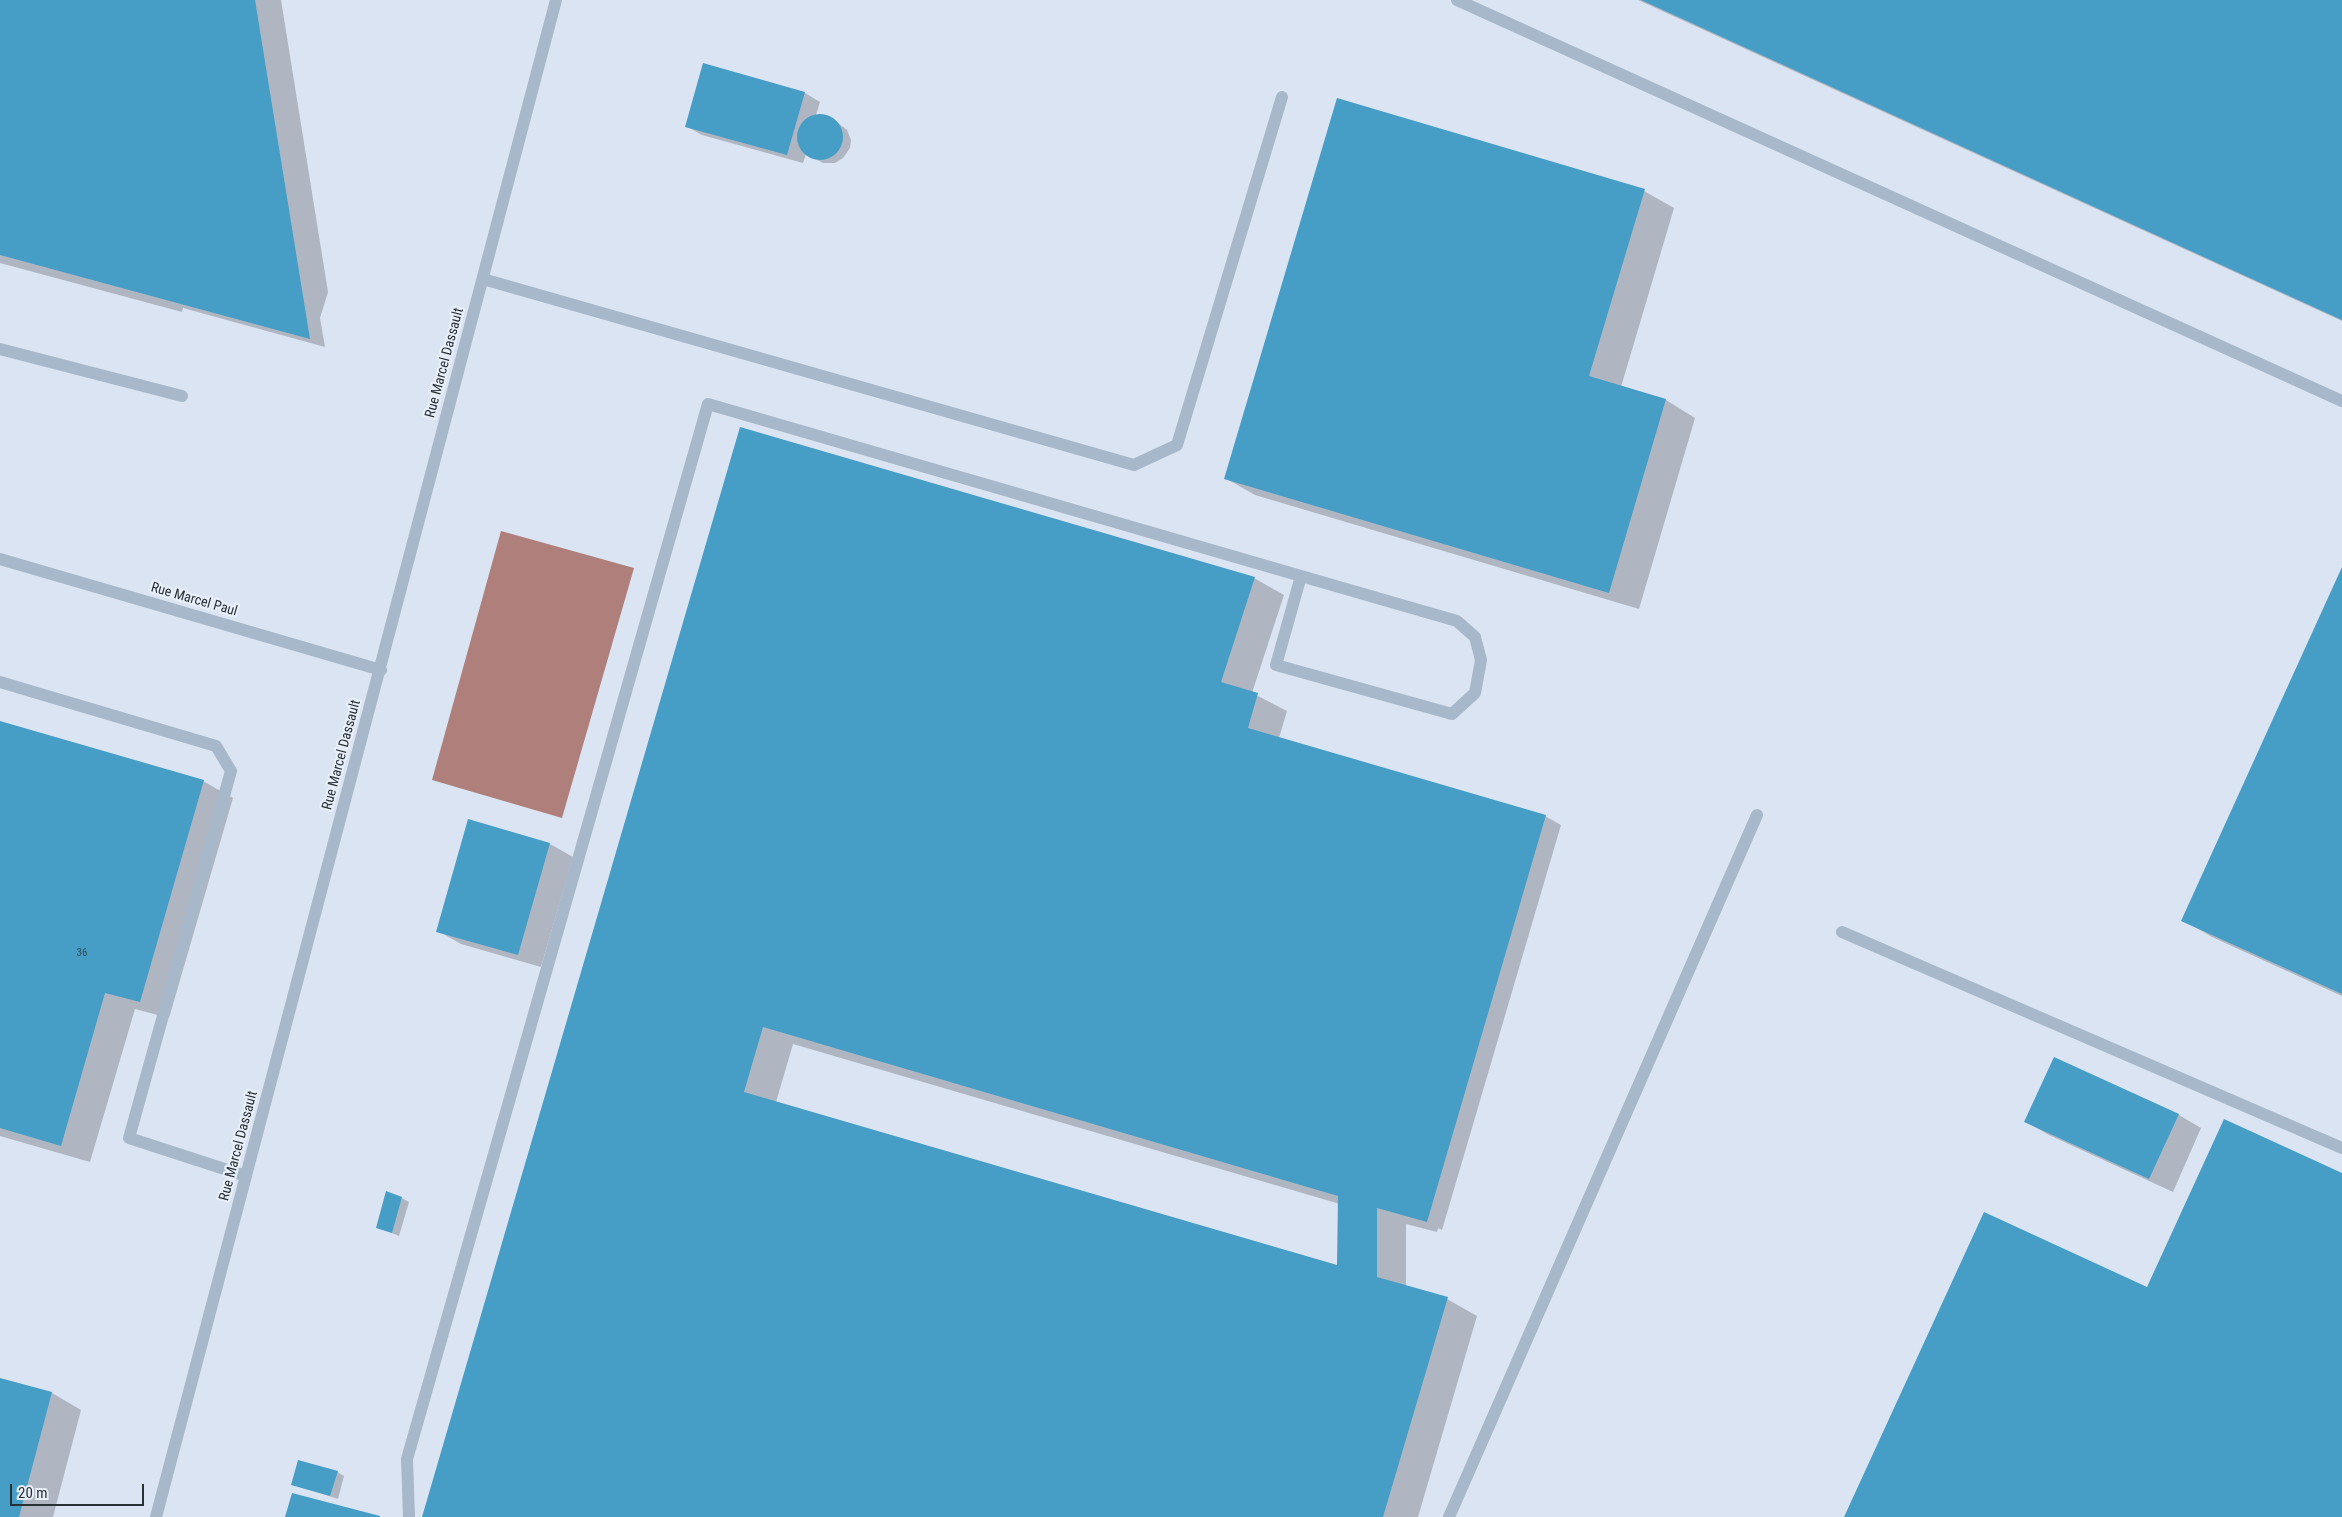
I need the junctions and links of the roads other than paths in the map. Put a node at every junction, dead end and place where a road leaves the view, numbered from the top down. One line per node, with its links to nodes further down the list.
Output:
1 (556, 0): 4 (street, Rue Marcel Dassault)
2 (1457, 0): 7 (street)
3 (1282, 97): 4 (street)
4 (483, 279): 10 (street, Rue Marcel Dassault)
5 (0, 349): 6 (street)
6 (182, 396)
7 (2342, 401)
8 (0, 560): 10 (street, Rue Marcel Paul)
9 (1301, 576): 9 (street); 17 (street)
10 (380, 670): 15 (street, Rue Marcel Dassault)
11 (0, 682): 15 (street)
12 (1757, 815): 18 (street)
13 (1842, 932): 14 (street)
14 (2342, 1148)
15 (246, 1176): 16 (street, Rue Marcel Dassault)
16 (156, 1517)
17 (409, 1517)
18 (1449, 1517)

